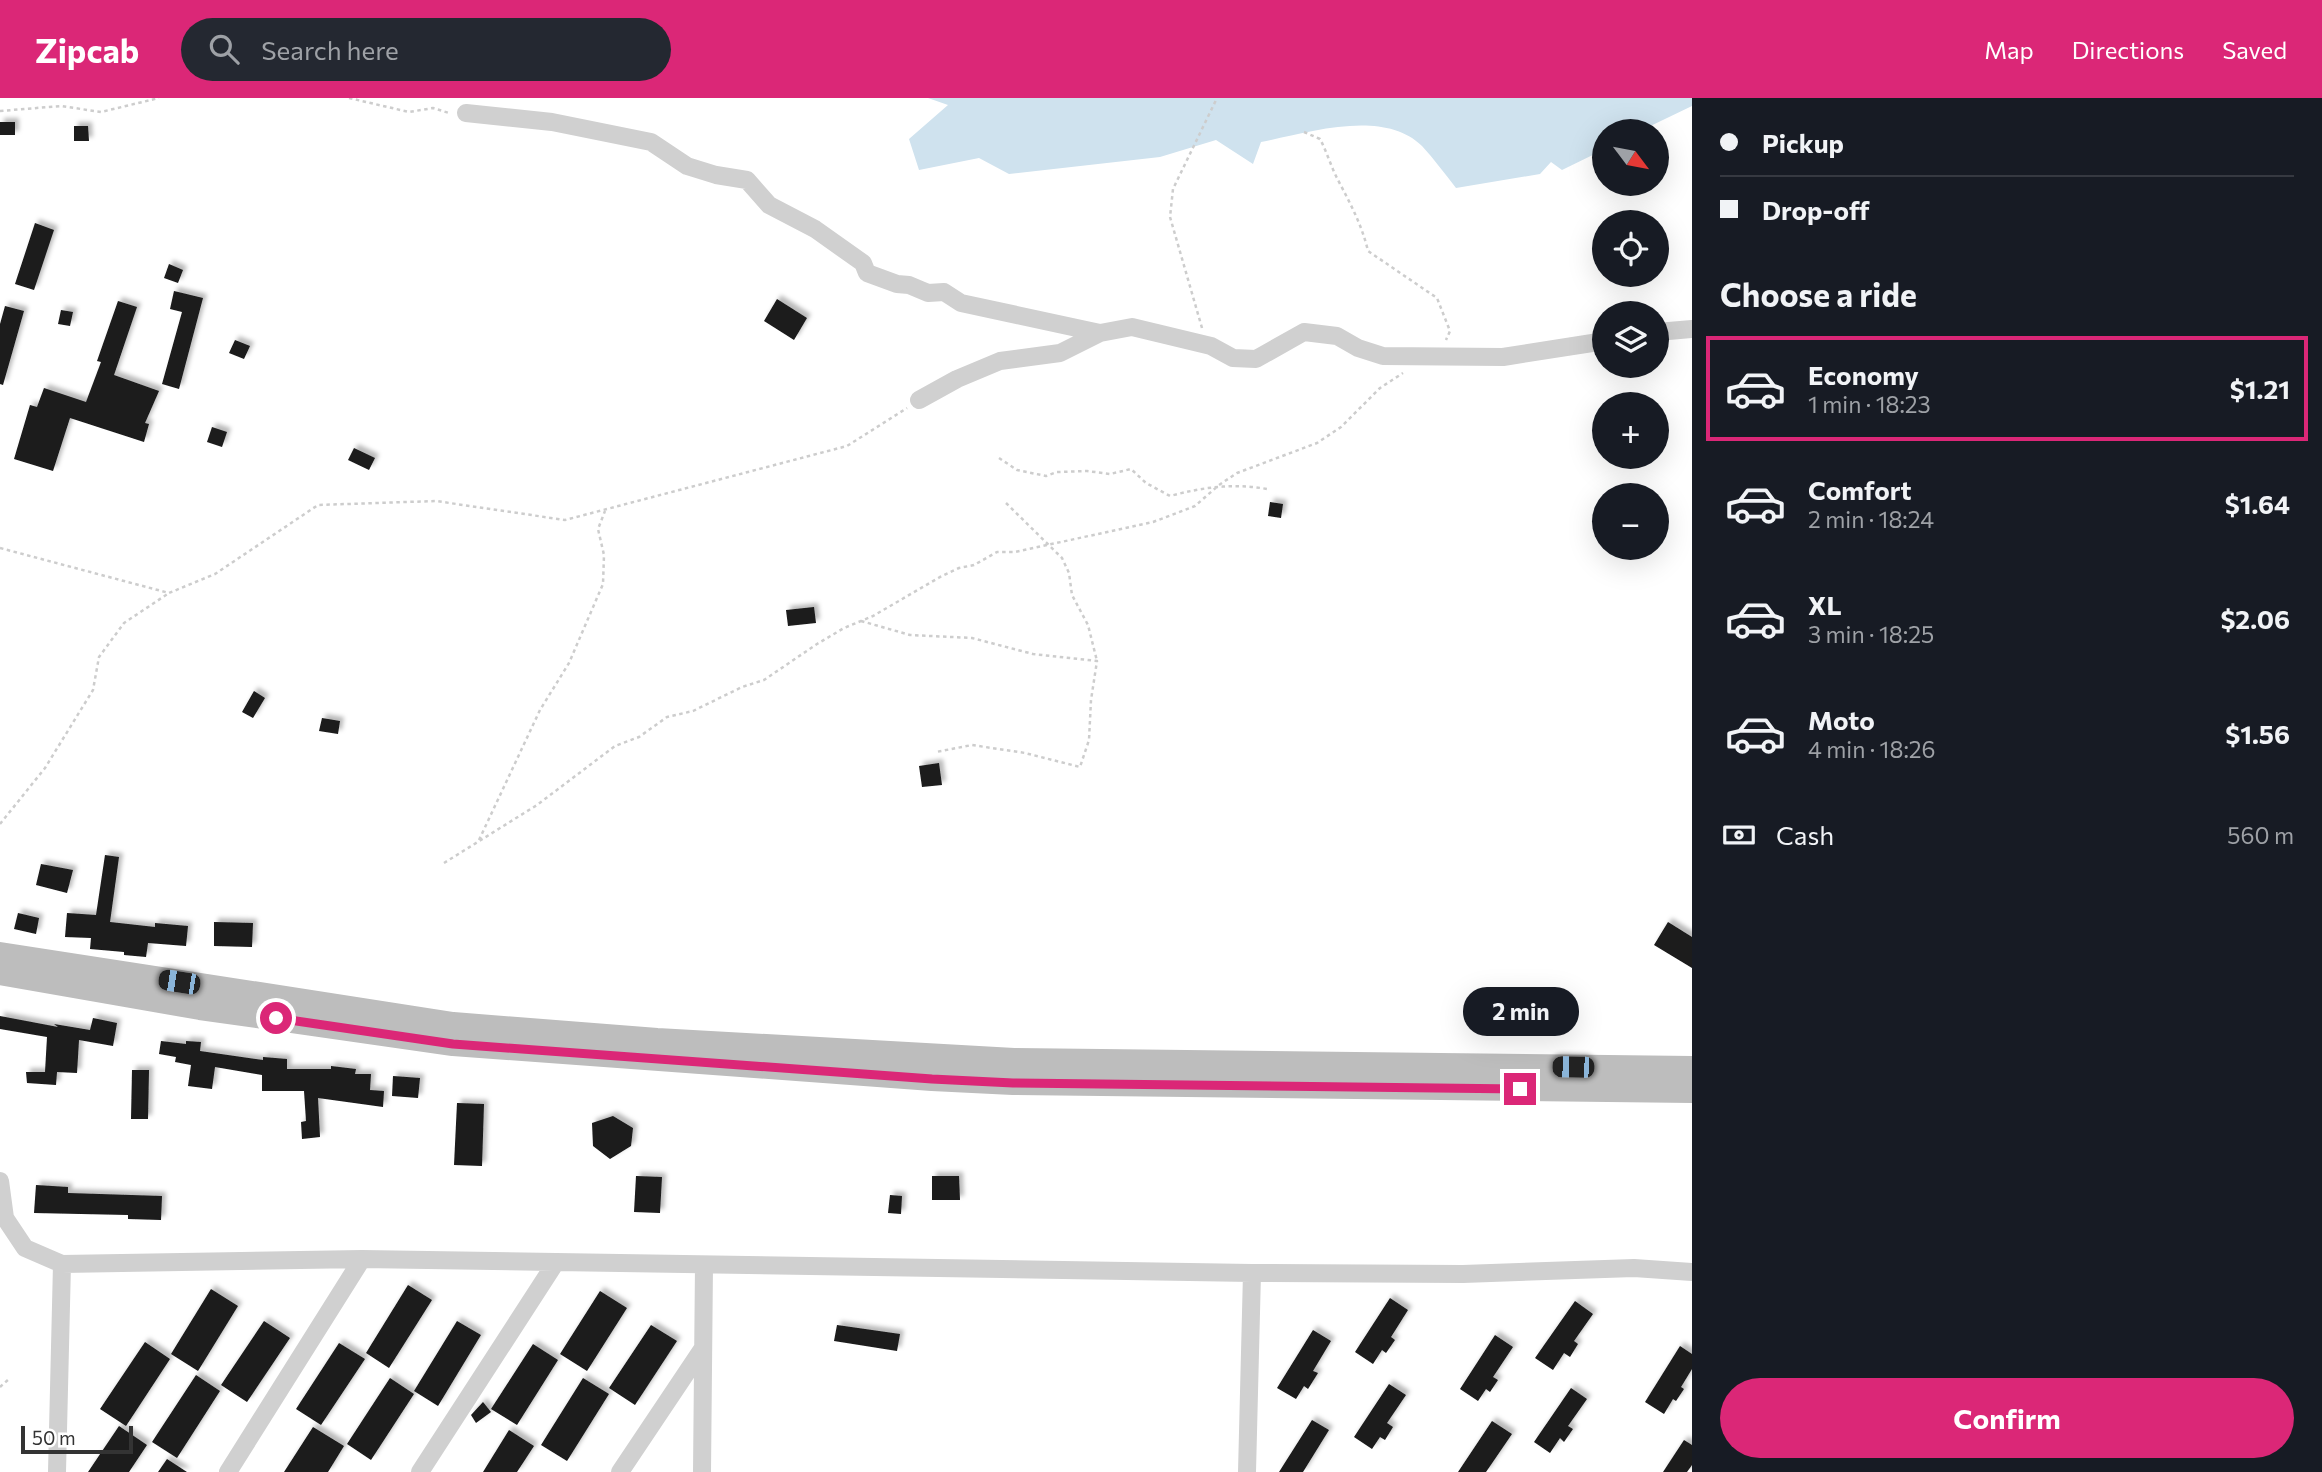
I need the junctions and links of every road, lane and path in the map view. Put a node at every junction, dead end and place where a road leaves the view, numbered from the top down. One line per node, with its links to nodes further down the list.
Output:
1 (159, 98): 4 (path)
2 (349, 98): 5 (path)
3 (1217, 98): 11 (path)
4 (0, 111)
5 (466, 113): 9 (street)
6 (1304, 132): 12 (path)
7 (1692, 329): 8 (street)
8 (1669, 331)
9 (1100, 333): 11 (street); 13 (street)
10 (1592, 343): 12 (street)
11 (1211, 346): 12 (street)
12 (1429, 356): 15 (path)
13 (919, 400): 18 (path)
14 (999, 458): 15 (path)
15 (1219, 485): 16 (path); 19 (path)
16 (1267, 489)
17 (1006, 503): 19 (path)
18 (606, 509): 21 (path); 26 (path)
19 (1050, 545): 22 (path); 23 (path)
20 (0, 548): 21 (path)
21 (169, 593): 25 (path)
22 (861, 621): 23 (path); 26 (path)
23 (1097, 660): 24 (path)
24 (936, 752)
25 (0, 824)
26 (479, 840): 27 (path)
27 (444, 863)
28 (0, 954): 30 (main road)
29 (0, 973): 30 (main road)
30 (656, 1049): 32 (main road)
31 (1692, 1068): 32 (main road)
32 (1628, 1079): 33 (main road)
33 (1692, 1091)
34 (0, 1181): 37 (street)
35 (362, 1259): 36 (street); 37 (street); 45 (street)
36 (556, 1262): 38 (street); 46 (street)
37 (62, 1264): 44 (street)
38 (704, 1265): 40 (street); 41 (street)
39 (1692, 1272): 40 (street)
40 (1252, 1273): 49 (street)
41 (703, 1348): 47 (street); 48 (street)
42 (9, 1379): 43 (path)
43 (0, 1387)
44 (57, 1472)
45 (228, 1472)
46 (420, 1472)
47 (620, 1472)
48 (702, 1472)
49 (1247, 1472)

